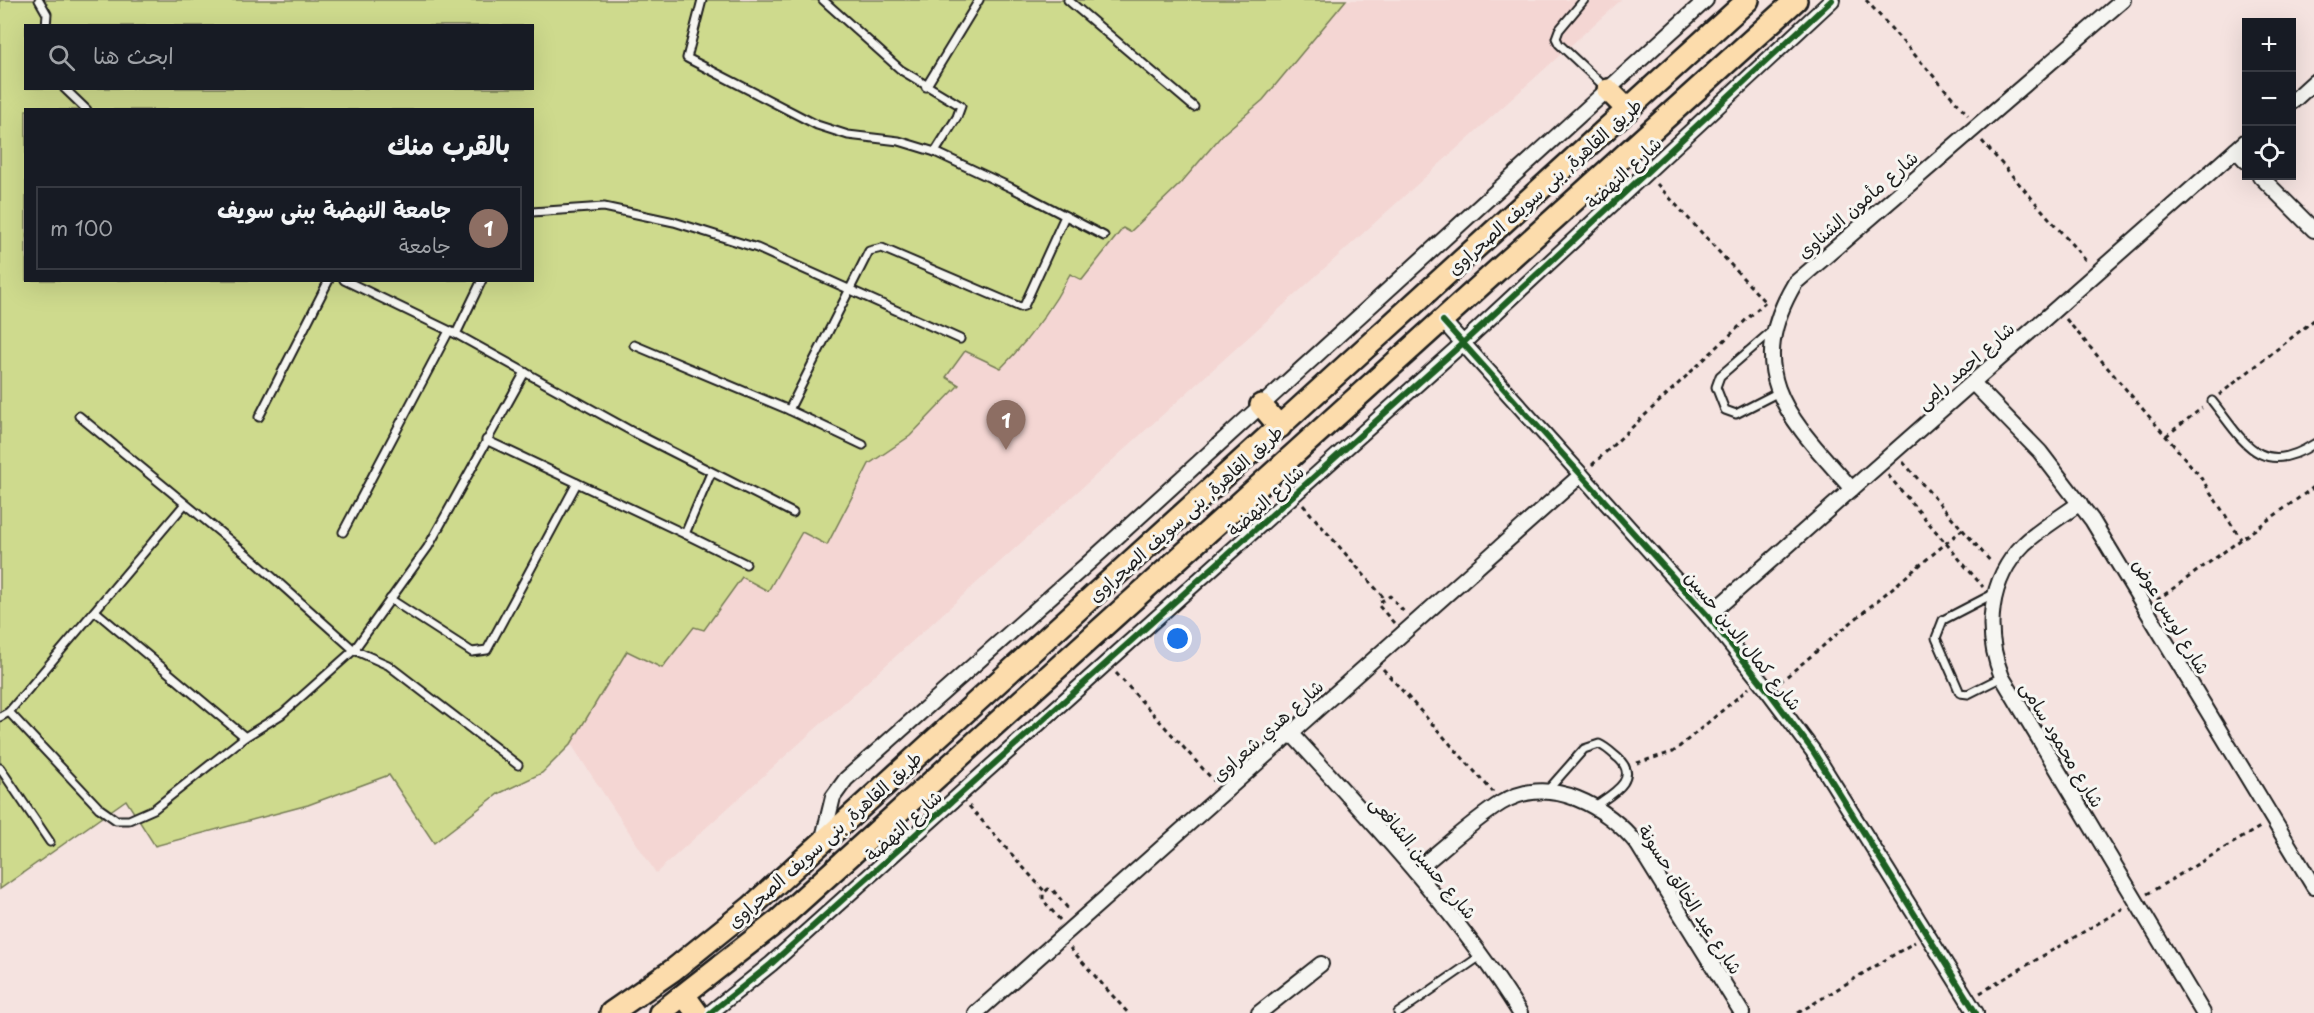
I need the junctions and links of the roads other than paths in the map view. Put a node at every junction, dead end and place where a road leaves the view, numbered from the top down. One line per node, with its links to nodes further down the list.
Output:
1 (39, 0): 12 (lane)
2 (702, 0): 22 (lane)
3 (823, 0): 14 (lane)
4 (979, 0): 14 (lane)
5 (1068, 0): 18 (lane)
6 (1584, 0): 16 (lane)
7 (1706, 0): 16 (street)
8 (1748, 0): 20 (main road, طريق القاهرة, بنى سويف الصحراوى)
9 (1796, 0): 32 (main road, طريق القاهرة, بنى سويف الصحراوى)
10 (1832, 0): 36 (street, شارع النهضة)
11 (2123, 0): 33 (street, شارع مأمون الشناوى)
12 (46, 24)
13 (2314, 82): 17 (street)
14 (926, 87): 22 (lane)
15 (66, 90): 19 (lane)
16 (1608, 90): 20 (main road); 42 (street)
17 (2296, 98)
18 (1194, 107)
19 (85, 108)
20 (1628, 110): 46 (main road, طريق القاهرة, بنى سويف الصحراوى)
21 (2241, 146): 39 (street, شارع احمد رامى)
22 (935, 152): 25 (lane)
23 (2264, 180): 26 (street)
24 (534, 212): 31 (lane)
25 (1065, 216): 27 (lane); 31 (lane)
26 (2314, 230)
27 (1104, 236)
28 (328, 282): 45 (lane)
29 (348, 282): 34 (lane)
30 (481, 282): 34 (lane)
31 (851, 288): 35 (lane); 43 (lane)
32 (1443, 321): 36 (street, شارع كمال الدين حسين); 73 (main road, طريق القاهرة, بنى سويف الصحراوى)
33 (1777, 322): 40 (street, شارع مأمون الشناوى); 40 (lane)
34 (453, 333): 38 (lane); 57 (lane)
35 (960, 339)
36 (1463, 343): 51 (street, شارع كمال الدين حسين); 87 (street, شارع النهضة)
37 (634, 345): 43 (lane)
38 (525, 372): 47 (lane); 50 (lane)
39 (1972, 383): 53 (street, شارع احمد رامى); 54 (street, شارع لويس عوض)
40 (1779, 392): 53 (street, شارع مأمون الشناوى)
41 (2211, 401): 48 (lane)
42 (1261, 405): 46 (main road); 76 (street)
43 (789, 410): 49 (lane)
44 (79, 416): 55 (lane)
45 (259, 417)
46 (1280, 427): 70 (main road, طريق القاهرة, بنى سويف الصحراوى)
47 (486, 440): 52 (lane); 61 (lane)
48 (2314, 444)
49 (863, 445)
50 (711, 473): 56 (lane); 58 (lane)
51 (1581, 475): 63 (street, شارع كمال الدين حسين); 68 (street, شارع هدي شعراوى)
52 (577, 483): 58 (lane); 61 (lane)
53 (1852, 489): 63 (street, شارع احمد رامى)
54 (2080, 503): 60 (street, شارع محمود سامى); 79 (street, شارع لويس عوض)
55 (184, 505): 62 (lane); 64 (lane)
56 (793, 513)
57 (343, 532)
58 (686, 534): 59 (lane)
59 (746, 564)
60 (1993, 594): 65 (street, شارع محمود سامى); 65 (lane)
61 (390, 599): 64 (lane)
62 (96, 611): 66 (lane); 69 (lane)
63 (1708, 616): 92 (street, شارع كمال الدين حسين)
64 (354, 650): 69 (lane); 71 (lane)
65 (2002, 677): 93 (street, شارع محمود سامى)
66 (9, 712): 67 (lane); 69 (lane)
67 (0, 717)
68 (1291, 733): 78 (street, شارع حسين الشافعى); 83 (street, شارع هدي شعراوى)
69 (245, 737)
70 (913, 759): 73 (main road); 76 (main road, طريق القاهرة, بنى سويف الصحراوى)
71 (518, 765)
72 (0, 768): 77 (lane)
73 (932, 782): 82 (main road, طريق القاهرة, بنى سويف الصحراوى)
74 (1545, 792): 75 (street, شارع عبد الخالق حسونة); 75 (lane); 78 (street, شارع عبد الخالق حسونة)
75 (1595, 806): 91 (street, شارع عبد الخالق حسونة)
76 (824, 838): 84 (main road, طريق القاهرة, بنى سويف الصحراوى)
77 (50, 842)
78 (1415, 871): 80 (street, شارع حسين الشافعى)
79 (2314, 887)
80 (1482, 955): 89 (lane); 90 (street, شارع حسين الشافعى)
81 (1321, 964): 88 (street)
82 (684, 995): 85 (main road, طريق القاهرة, بنى سويف الصحراوى); 86 (main road)
83 (978, 1012)
84 (611, 1013)
85 (660, 1013)
86 (697, 1013)
87 (710, 1013)
88 (1259, 1013)
89 (1398, 1013)
90 (1520, 1013)
91 (1743, 1013)
92 (1976, 1013)
93 (2203, 1013)

